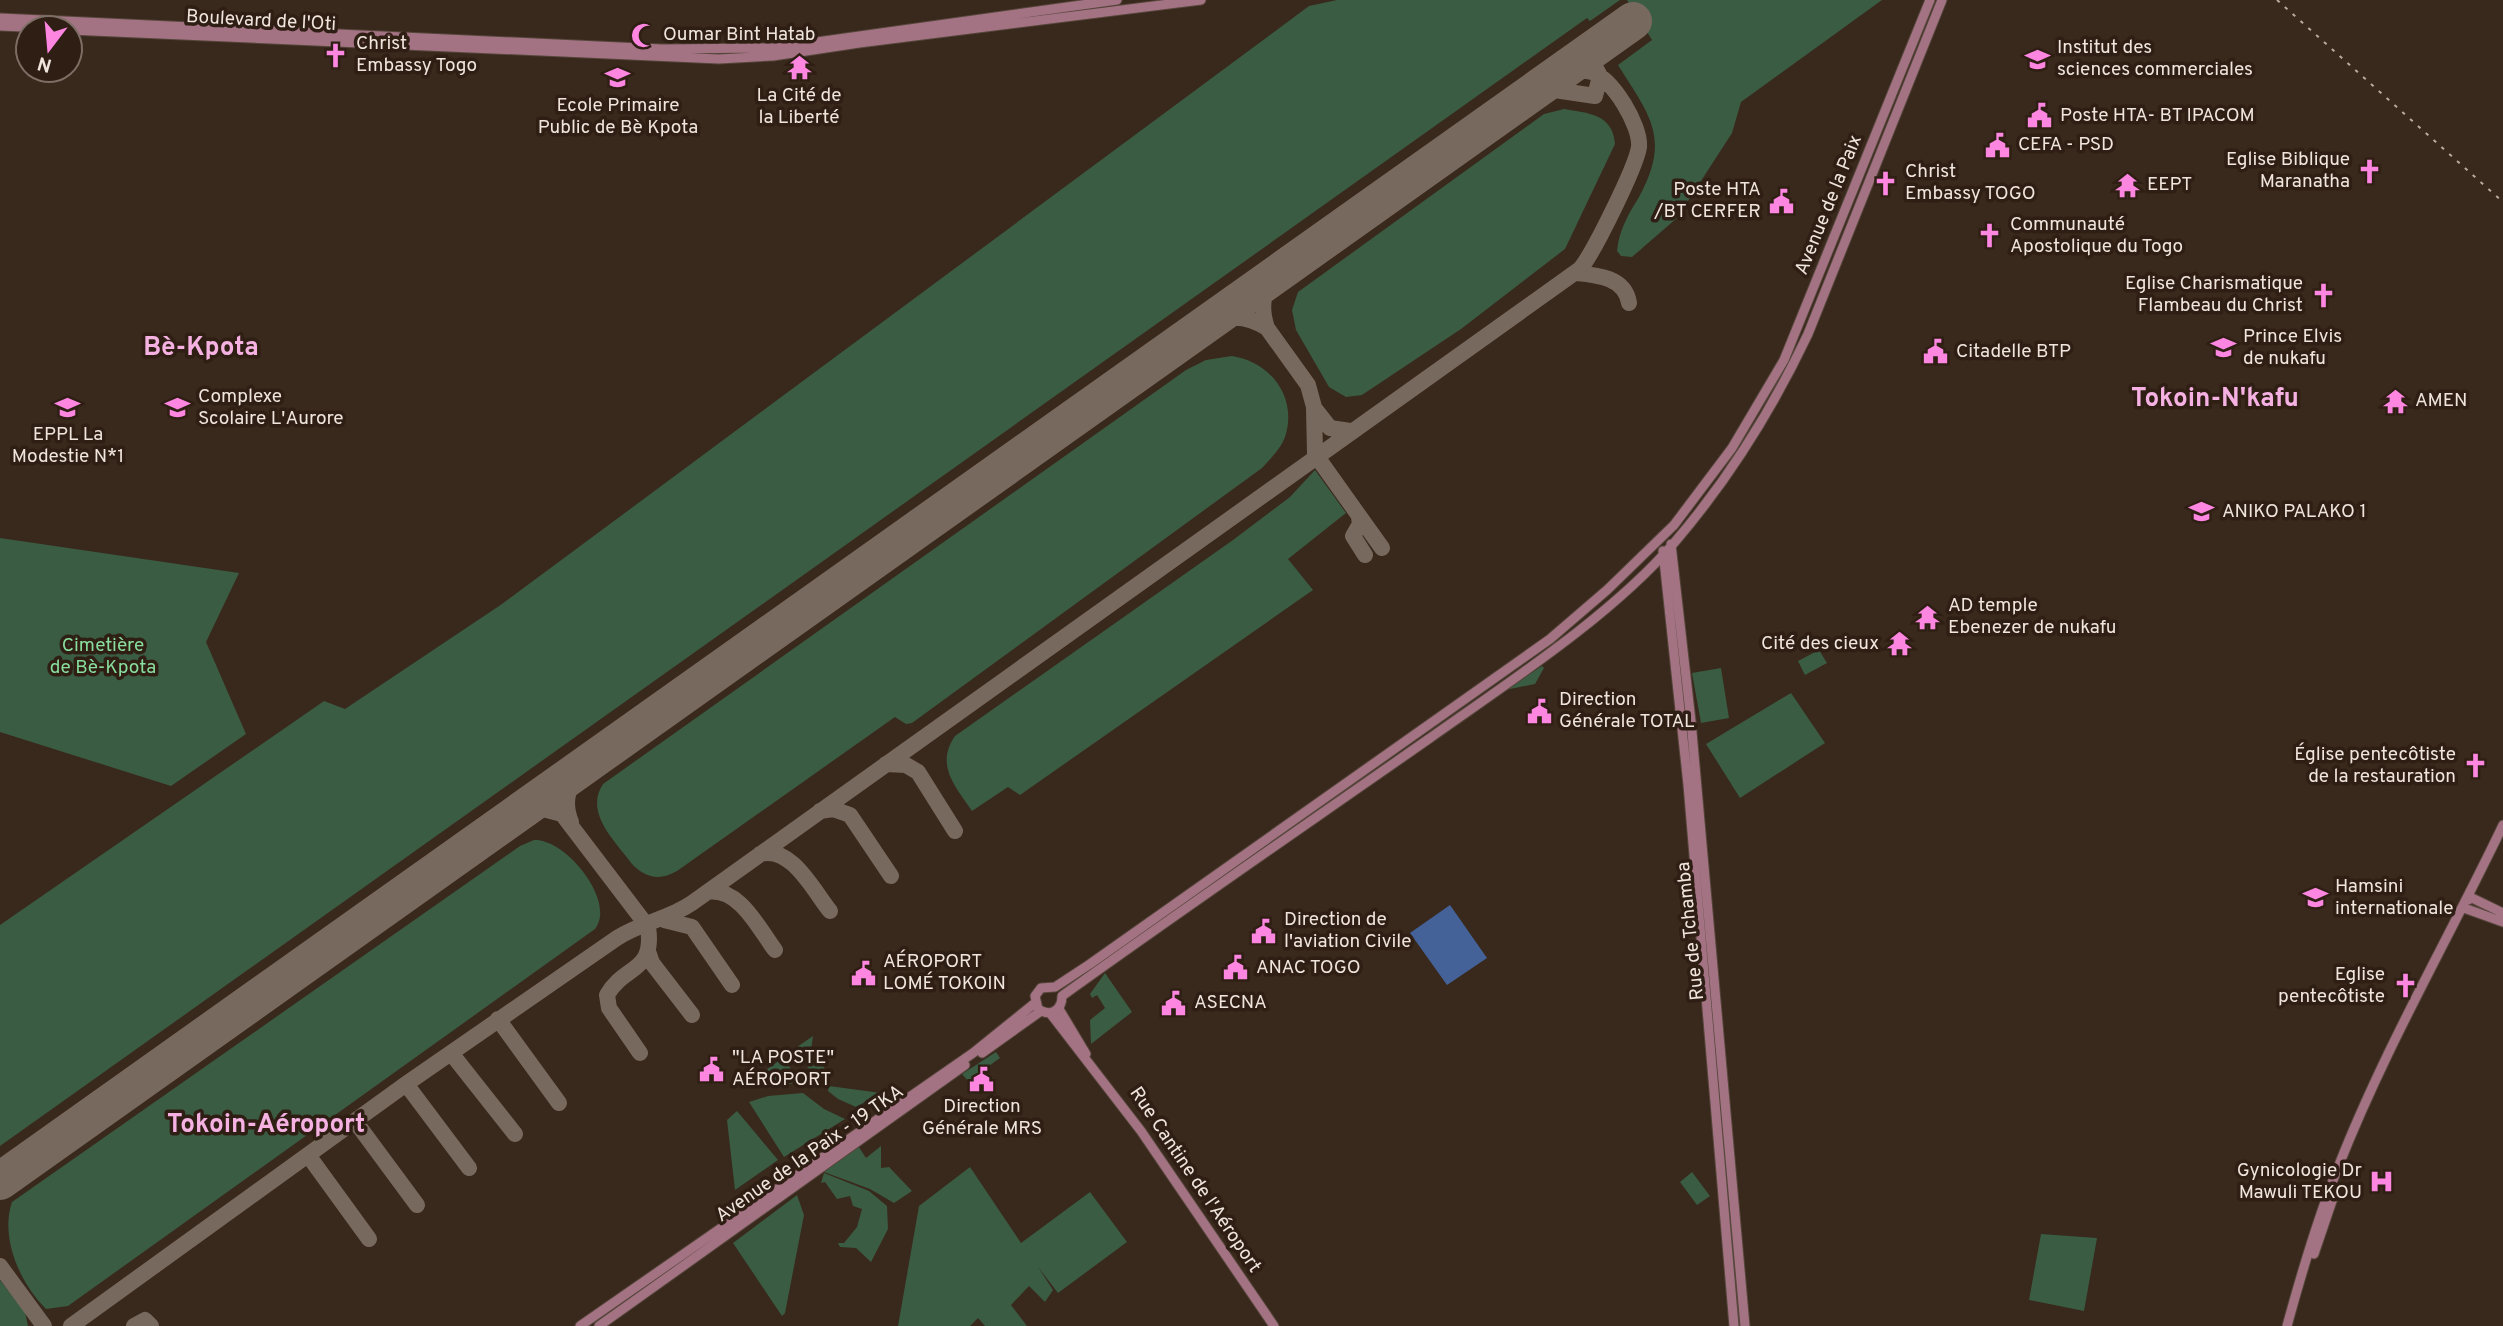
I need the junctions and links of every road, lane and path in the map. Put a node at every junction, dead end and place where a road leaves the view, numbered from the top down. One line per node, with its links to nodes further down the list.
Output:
1 (1117, 0): 7 (main road, Boulevard de l'Oti)
2 (1201, 0): 7 (main road, Boulevard de l'Oti)
3 (1930, 0): 8 (main road, Avenue de la Paix)
4 (1942, 0): 9 (main road)
5 (0, 18): 7 (main road, Boulevard de l'Oti)
6 (84, 31): 7 (main road, Boulevard de l'Oti)
7 (747, 54)
8 (1666, 534): 9 (main road, Rue de Tchamba)
9 (1664, 547): 15 (main road); 16 (main road); 22 (main road, Rue de Tchamba); 23 (main road, Rue de Tchamba)
10 (2503, 825): 12 (main road)
11 (2503, 833): 12 (main road)
12 (2468, 903): 13 (main road); 14 (main road); 24 (main road); 25 (main road)
13 (2503, 912)
14 (2503, 922)
15 (1055, 988): 16 (main road); 17 (main road)
16 (1062, 996): 18 (main road)
17 (1035, 1003): 18 (main road); 19 (main road, Avenue de la Paix - 19 TKA)
18 (1050, 1011): 20 (main road, Avenue de la Paix - 19 TKA); 21 (main road, Rue Cantine de l'Aéroport)
19 (580, 1326)
20 (599, 1326)
21 (1274, 1326)
22 (1734, 1326)
23 (1745, 1326)
24 (2287, 1326)
25 (2293, 1326)

